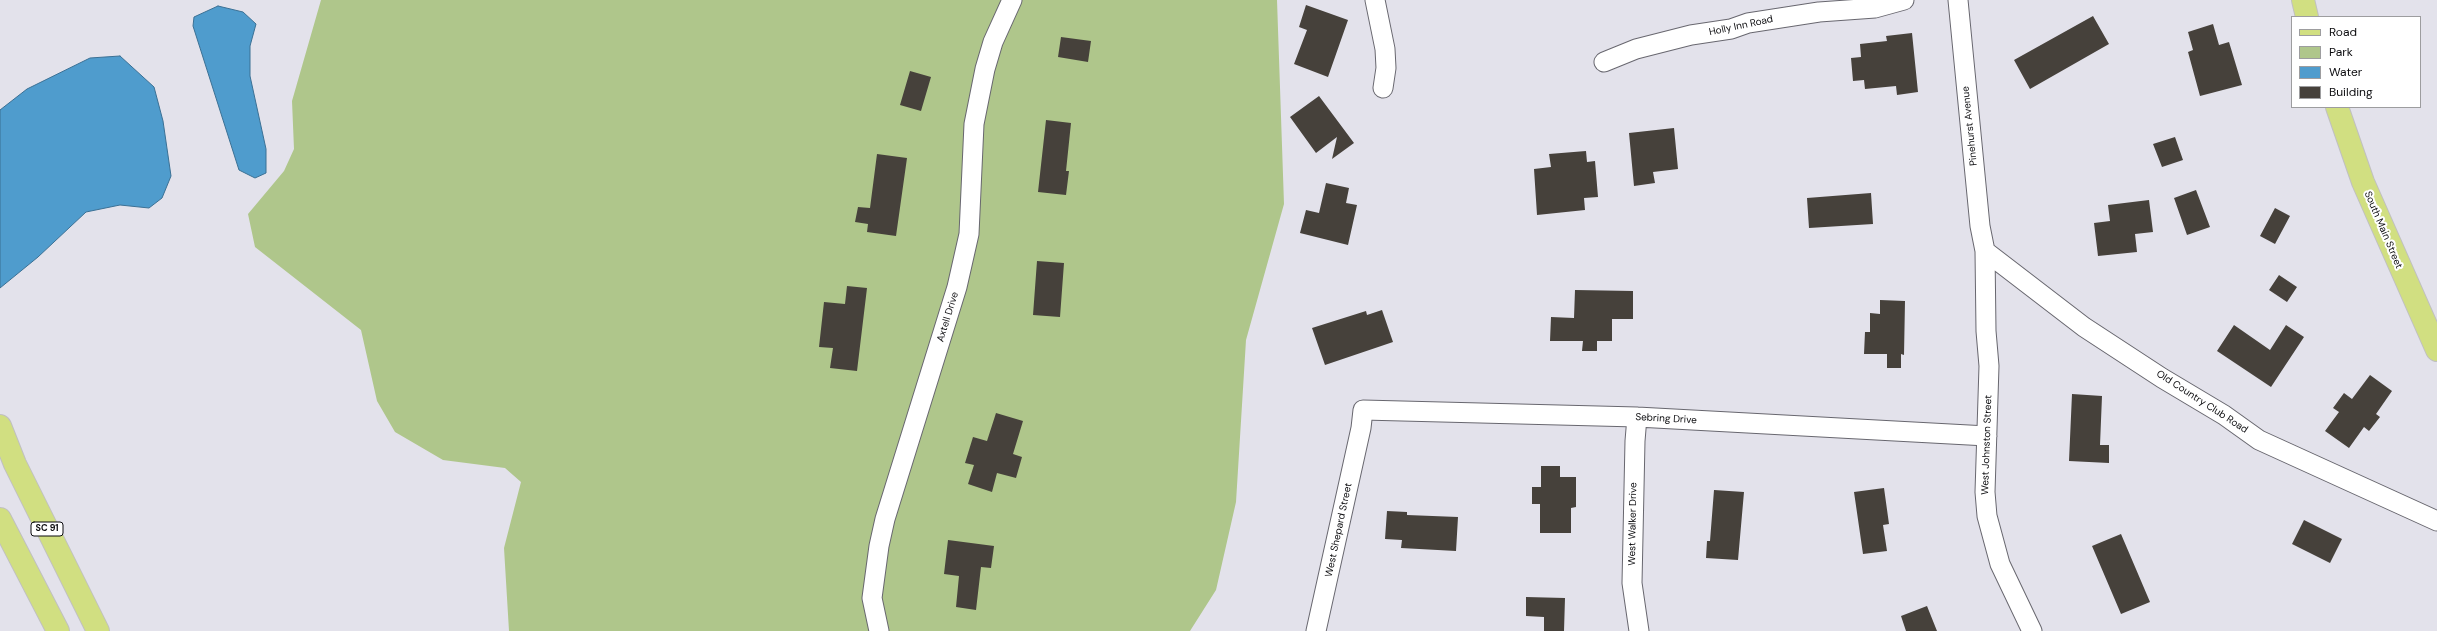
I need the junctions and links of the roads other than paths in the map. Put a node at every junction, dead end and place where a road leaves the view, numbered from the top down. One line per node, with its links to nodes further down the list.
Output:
1 (1012, 0): 20 (street, Axtell Drive)
2 (1375, 0): 8 (street)
3 (1904, 0): 7 (street, Holly Inn Road)
4 (1958, 0): 10 (street, Pinehurst Avenue)
5 (2303, 0): 6 (main road)
6 (2307, 16)
7 (1604, 62)
8 (1383, 88)
9 (2337, 108): 11 (main road, South Main Street)
10 (1985, 251): 15 (street, West Johnston Street); 17 (street, Old Country Club Road)
11 (2437, 350)
12 (1637, 417): 14 (street, Sebring Drive); 15 (street, Sebring Drive); 22 (street, West Walker Drive)
13 (0, 426): 19 (main road, SC 91)
14 (1361, 428): 21 (street, West Shepard Street)
15 (1987, 436): 23 (street, West Johnston Street)
16 (0, 519): 18 (main road)
17 (2437, 521)
18 (58, 631)
19 (98, 631)
20 (879, 631)
21 (1316, 631)
22 (1639, 631)
23 (2032, 631)

